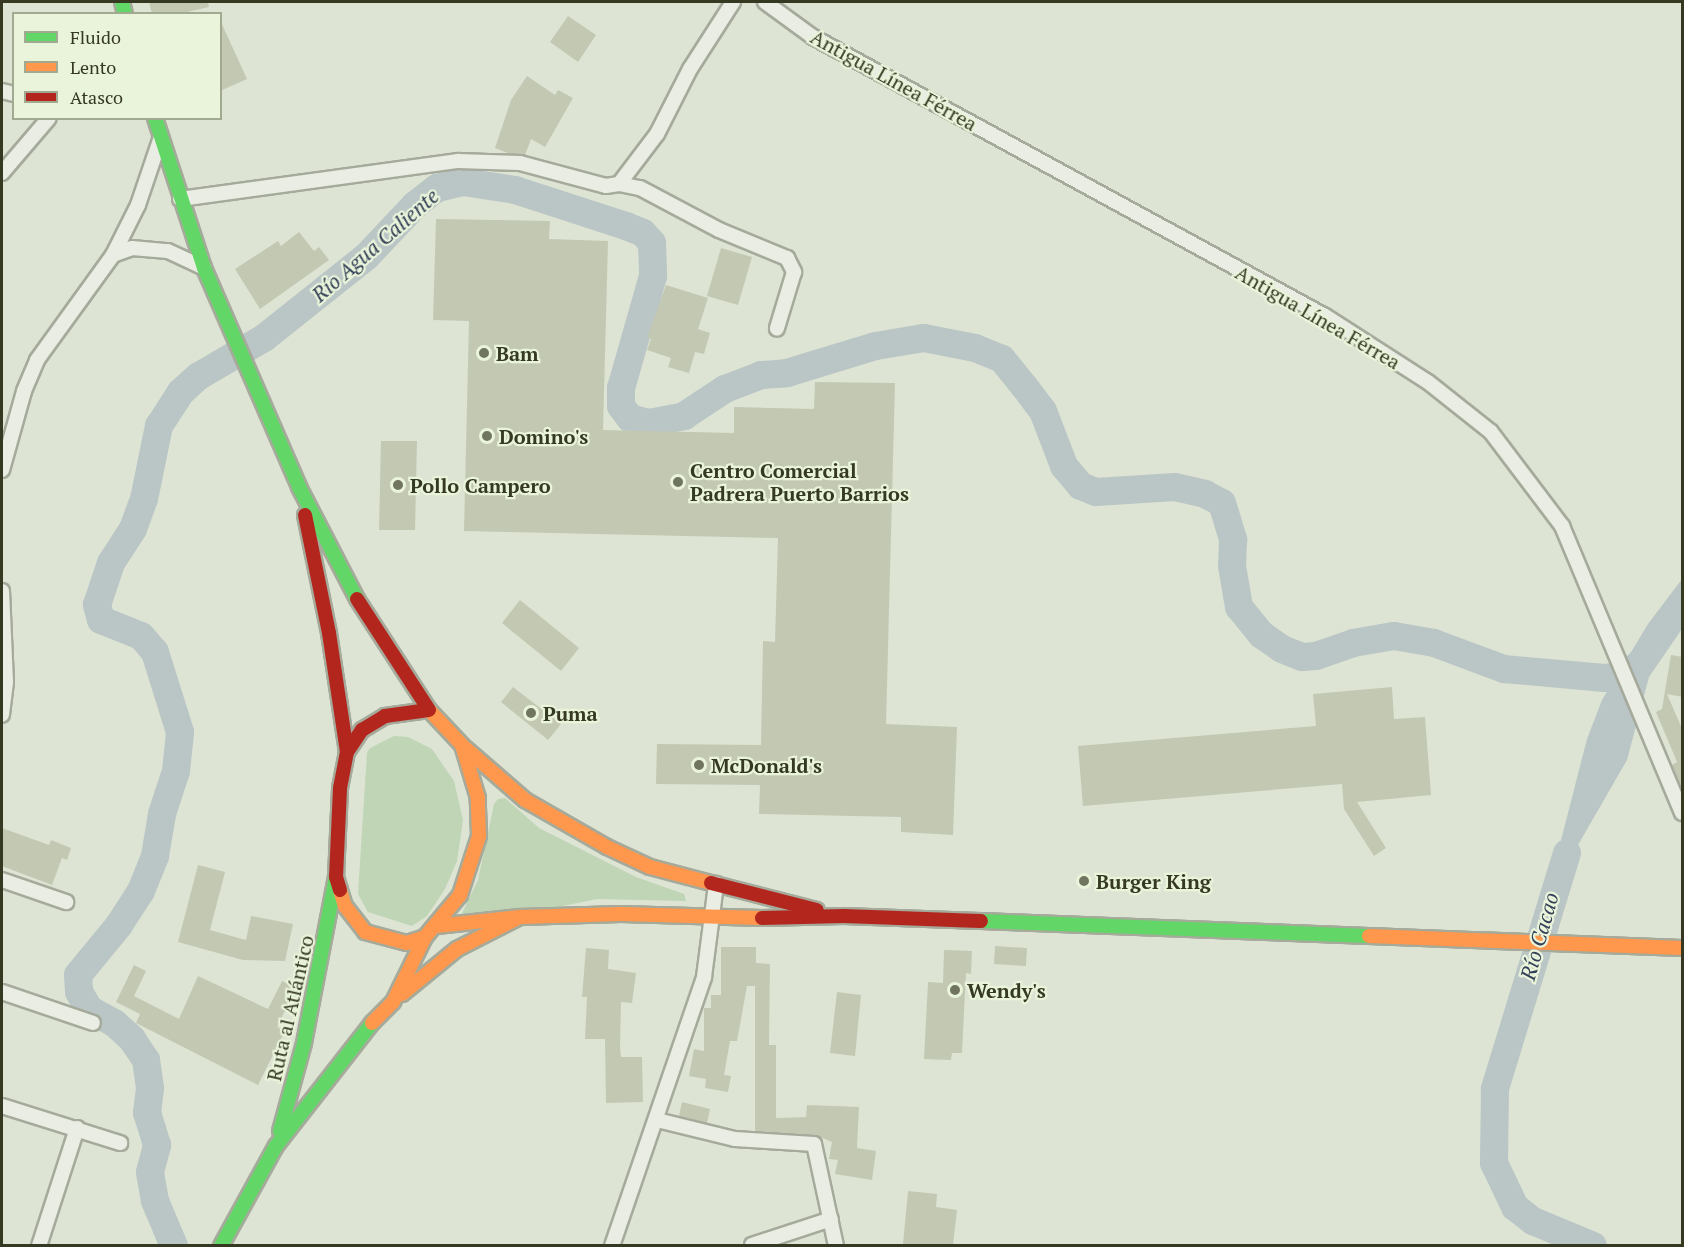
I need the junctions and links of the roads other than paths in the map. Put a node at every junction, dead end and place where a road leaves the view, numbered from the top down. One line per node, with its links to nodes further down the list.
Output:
1 (733, 2): 7 (street)
2 (765, 2): 20 (street, Antigua Línea Férrea)
3 (48, 120): 6 (street)
4 (156, 120): 5 (main road)
5 (161, 137): 8 (main road); 9 (street)
6 (2, 173)
7 (619, 184): 8 (street); 11 (street)
8 (180, 199): 10 (main road)
9 (113, 255): 10 (street); 12 (street)
10 (204, 268): 13 (main road)
11 (777, 328)
12 (2, 470)
13 (299, 488): 16 (main road); 19 (main road)
14 (2, 591): 15 (street)
15 (3, 630): 17 (street)
16 (429, 710): 18 (main road); 19 (main road)
17 (2, 715)
18 (462, 745): 23 (main road); 28 (main road)
19 (347, 752): 21 (main road)
20 (1683, 813)
21 (336, 878): 29 (main road); 38 (main road, Ruta al Atlántico)
22 (2, 880): 24 (street)
23 (716, 884): 26 (main road); 27 (street)
24 (66, 902)
25 (520, 916): 27 (main road); 28 (main road); 32 (main road)
26 (844, 916): 27 (main road); 30 (main road)
27 (711, 919): 35 (street)
28 (437, 926): 29 (main road)
29 (425, 937): 32 (main road, Ruta al Atlántico)
30 (1683, 948)
31 (2, 992): 33 (street)
32 (393, 1002): 38 (main road, Ruta al Atlántico)
33 (93, 1023)
34 (2, 1106): 36 (street)
35 (657, 1120): 39 (street); 42 (street)
36 (76, 1128): 37 (street); 40 (street)
37 (120, 1143)
38 (276, 1146): 41 (main road, Ruta al Atlántico)
39 (831, 1219): 43 (street); 44 (street)
40 (39, 1245)
41 (221, 1245)
42 (612, 1245)
43 (752, 1245)
44 (836, 1245)

